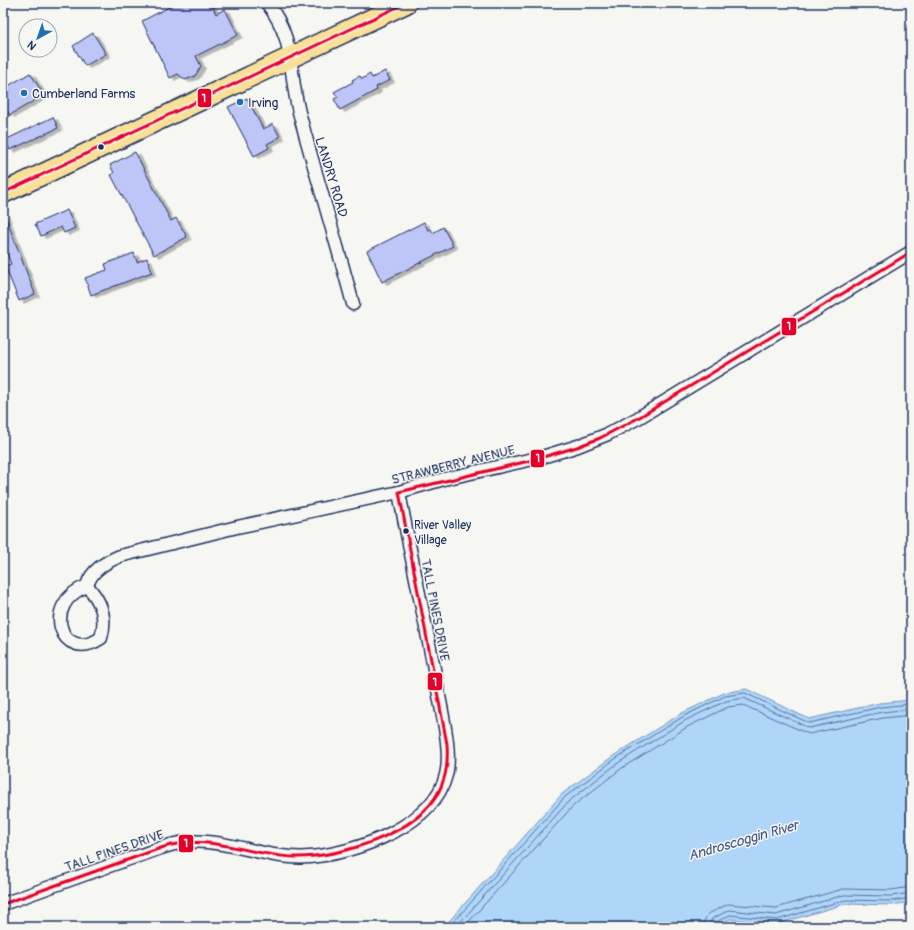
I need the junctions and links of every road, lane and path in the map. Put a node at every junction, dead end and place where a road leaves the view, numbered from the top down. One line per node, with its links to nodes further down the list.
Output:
1 (266, 3): 3 (street, LANDRY ROAD)
2 (406, 3): 3 (highway)
3 (291, 56): 4 (highway); 6 (street, LANDRY ROAD)
4 (3, 193)
5 (911, 252): 7 (street, STRAWBERRY AVENUE)
6 (353, 304)
7 (399, 492): 8 (street, STRAWBERRY AVENUE); 9 (street, TALL PINES DRIVE)
8 (87, 586): 8 (street, STRAWBERRY AVENUE)
9 (3, 904)

